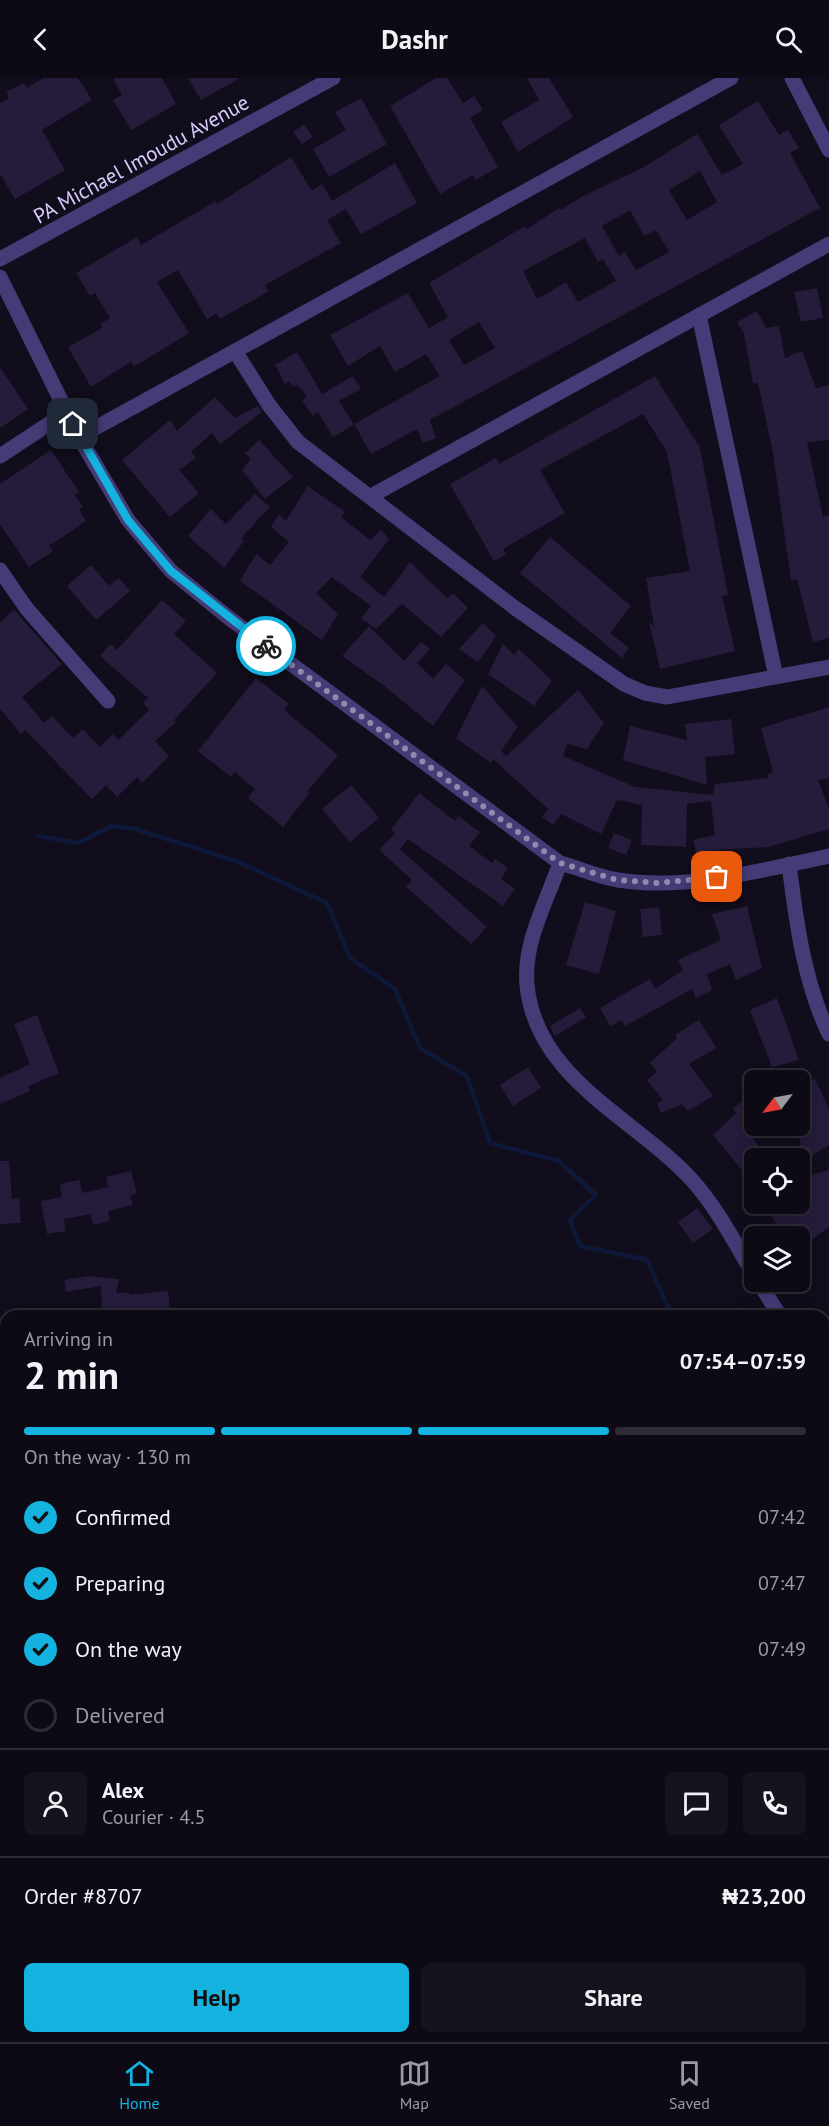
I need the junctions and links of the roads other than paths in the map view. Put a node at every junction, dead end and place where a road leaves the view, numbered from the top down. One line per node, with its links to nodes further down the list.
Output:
1 (333, 78): 6 (street, PA Michael Imoudu Avenue)
2 (731, 78): 9 (street)
3 (792, 78): 4 (street)
4 (829, 150)
5 (829, 244): 8 (street)
6 (0, 259)
7 (0, 277): 10 (street)
8 (699, 315): 13 (street); 16 (street)
9 (235, 351): 11 (street); 13 (street)
10 (67, 412): 11 (street); 12 (street)
11 (79, 437): 19 (street)
12 (0, 456)
13 (371, 496): 16 (street)
14 (0, 570): 17 (street)
15 (829, 667): 16 (street)
16 (776, 677)
17 (108, 701)
18 (829, 856): 20 (street)
19 (560, 863): 20 (street); 22 (street)
20 (789, 864): 21 (street)
21 (829, 1034)
22 (744, 1260)
23 (765, 1292): 24 (street)
24 (776, 1310)

